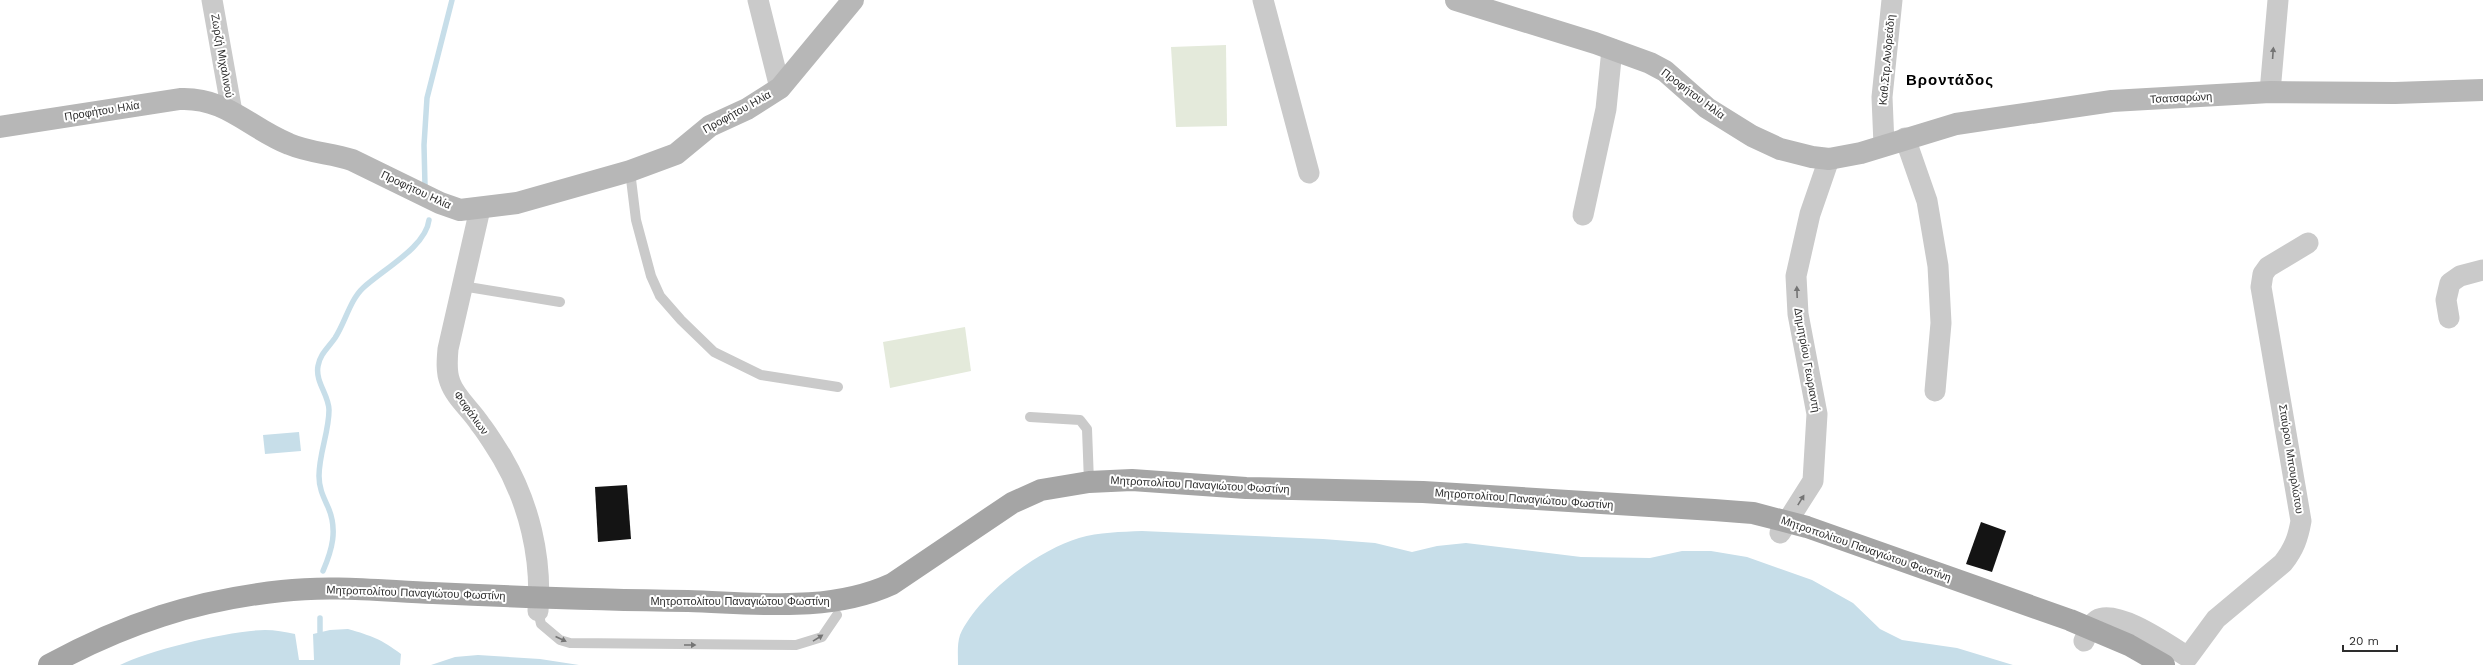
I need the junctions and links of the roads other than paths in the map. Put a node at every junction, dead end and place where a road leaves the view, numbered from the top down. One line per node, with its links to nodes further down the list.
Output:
1 (212, 0): 12 (street, Ζωρζή Μιχαλινού)
2 (758, 0): 9 (street)
3 (853, 0): 9 (street, Προφήτου Ηλία)
4 (1263, 0): 18 (street)
5 (1456, 0): 8 (street, Προφήτου Ηλία)
6 (1892, 0): 15 (street, Καθ.Στρ.Ανδρεάδη)
7 (2278, 0): 11 (street, one-way to 7)
8 (1612, 49): 16 (street, Προφήτου Ηλία); 20 (street)
9 (780, 88): 17 (street, Προφήτου Ηλία)
10 (2483, 90): 11 (street, Τσατσαρώνη)
11 (2270, 92): 14 (street, Τσατσαρώνη)
12 (232, 112): 13 (street, Προφήτου Ηλία); 19 (street, Προφήτου Ηλία)
13 (0, 127)
14 (1905, 138): 15 (street, Τσατσαρώνη); 27 (street)
15 (1884, 144): 16 (street, Προφήτου Ηλία)
16 (1830, 159): 30 (street, Δημητρίου Γεωριαντή, one-way to 16)
17 (630, 172): 19 (street, Προφήτου Ηλία); 26 (lane)
18 (1309, 173)
19 (480, 209): 23 (street, Φαφάλιων)
20 (1583, 215)
21 (2308, 243): 34 (street, Σταύρου Μπουρλώτου)
22 (2483, 270): 25 (street)
23 (462, 286): 24 (lane); 31 (street, Φαφάλιων)
24 (560, 302)
25 (2449, 318)
26 (838, 387)
27 (1935, 391)
28 (1030, 417): 29 (lane)
29 (1089, 482): 30 (main road, Μητροπολίτου Παναγιώτου Φωστίνη); 31 (main road, Μητροπολίτου Παναγιώτου Φωστίνη)
30 (1784, 527): 32 (main road, Μητροπολίτου Παναγιώτου Φωστίνη); 33 (main road, Μητροπολίτου Παναγιώτου Φωστίνη)
31 (539, 604): 32 (main road, Μητροπολίτου Παναγιώτου Φωστίνη); 32 (lane, one-way to 32); 35 (main road, Μητροπολίτου Παναγιώτου Φωστίνη); 36 (main road, Μητροπολίτου Παναγιώτου Φωστίνη)
32 (837, 615)
33 (2087, 635): 34 (street, Σταύρου Μπουρλώτου); 37 (main road); 38 (main road)
34 (2194, 661)
35 (49, 665)
36 (76, 665)
37 (2138, 665)
38 (2164, 665)

